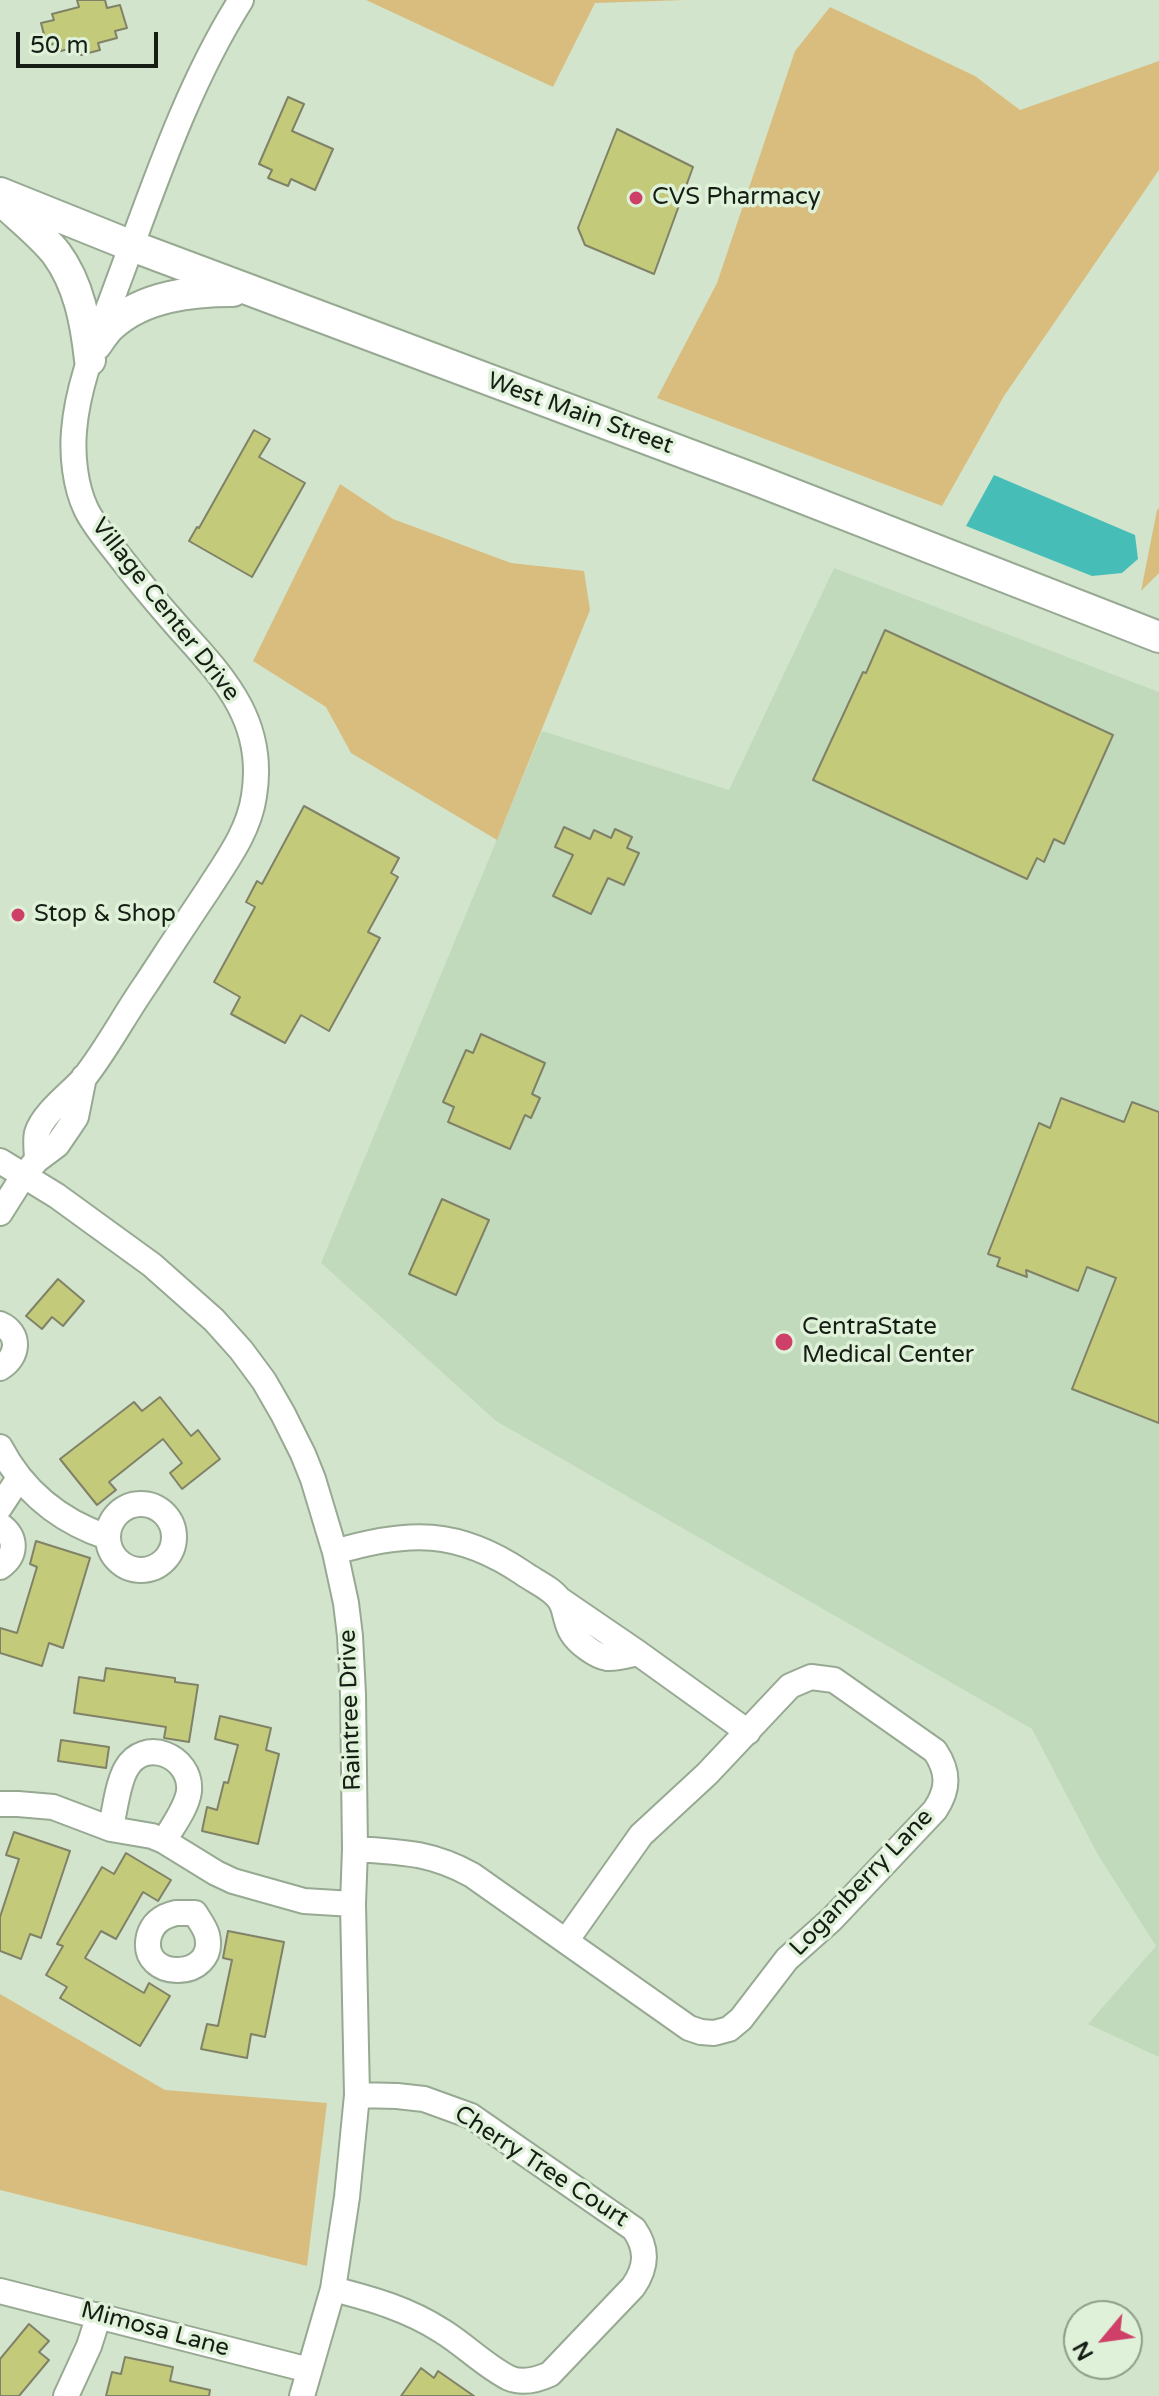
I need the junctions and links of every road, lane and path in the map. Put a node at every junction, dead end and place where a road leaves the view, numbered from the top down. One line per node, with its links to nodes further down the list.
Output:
1 (241, 0): 3 (street, Village Center Drive)
2 (0, 196): 3 (main road, West Main Street); 5 (main road)
3 (132, 246): 4 (main road, West Main Street); 5 (street, Village Center Drive)
4 (251, 291): 5 (main road); 6 (main road, West Main Street)
5 (93, 352): 8 (street, Village Center Drive)
6 (1159, 637)
7 (0, 1161): 8 (street, Raintree Drive)
8 (30, 1168): 9 (street, Village Center Drive); 17 (street, Raintree Drive)
9 (0, 1213)
10 (0, 1324): 11 (street)
11 (0, 1368)
12 (0, 1447): 13 (street)
13 (19, 1478): 14 (street); 16 (street)
14 (0, 1507)
15 (0, 1525): 18 (street)
16 (107, 1537)
17 (335, 1552): 19 (street); 23 (street, Raintree Drive)
18 (0, 1567)
19 (748, 1732): 27 (street, Loganberry Lane); 27 (street, Loganberry Lane)
20 (0, 1804): 21 (street)
21 (111, 1829): 22 (street); 22 (street)
22 (164, 1841): 24 (street)
23 (355, 1849): 25 (street, Raintree Drive); 27 (street, Loganberry Lane)
24 (216, 1873): 25 (street); 26 (street)
25 (353, 1904): 28 (street, Raintree Drive)
26 (195, 1913)
27 (566, 1941)
28 (357, 2095): 29 (street, Raintree Drive); 29 (street, Cherry Tree Court)
29 (333, 2289): 32 (street, Raintree Drive)
30 (0, 2291): 31 (street, Mimosa Lane)
31 (99, 2315): 32 (street, Mimosa Lane); 33 (street)
32 (309, 2370): 34 (street, Raintree Drive)
33 (66, 2396)
34 (302, 2396)

